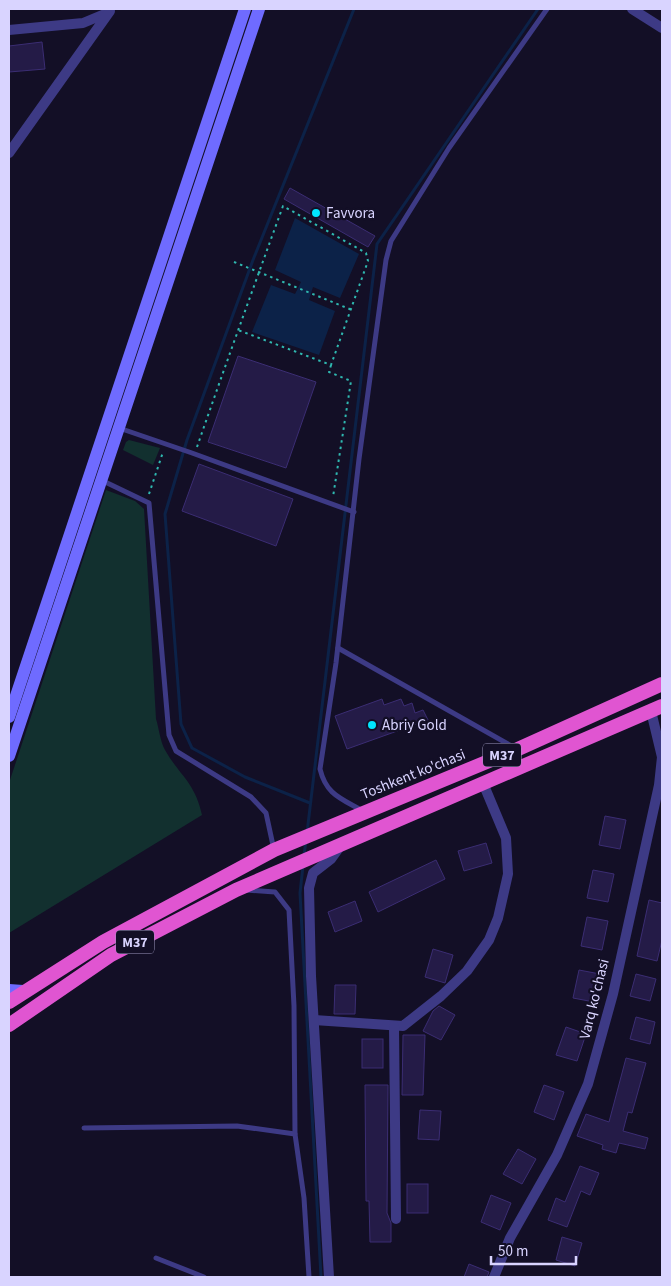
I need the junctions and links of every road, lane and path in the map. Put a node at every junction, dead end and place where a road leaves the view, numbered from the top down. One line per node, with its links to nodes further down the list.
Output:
1 (245, 9): 24 (main road)
2 (259, 9): 14 (main road)
3 (547, 9): 20 (lane)
4 (632, 9): 6 (street)
5 (111, 10): 7 (street); 8 (street)
6 (662, 28)
7 (9, 30)
8 (9, 152)
9 (234, 262): 10 (path)
10 (258, 272): 11 (path); 11 (path); 12 (path)
11 (352, 310): 13 (path)
12 (238, 330): 13 (path); 16 (path)
13 (332, 365): 19 (path)
14 (118, 428): 15 (lane); 17 (main road)
15 (166, 444): 16 (lane); 18 (path)
16 (194, 453): 19 (lane)
17 (101, 480): 18 (lane); 26 (main road)
18 (146, 502): 30 (lane)
19 (332, 504): 20 (lane)
20 (354, 512): 21 (lane)
21 (338, 648): 25 (lane); 28 (lane)
22 (662, 684): 25 (highway, Toshkent ko'chasi / M37)
23 (657, 709): 27 (highway, M37); 45 (street, Varq ko'chasi)
24 (9, 717)
25 (518, 749): 28 (highway, Toshkent ko'chasi / M37)
26 (9, 756)
27 (483, 783): 29 (highway, M37); 37 (street)
28 (364, 812): 30 (highway, Toshkent ko'chasi / M37)
29 (343, 843): 31 (highway, M37); 35 (street)
30 (274, 850): 33 (highway, M37)
31 (236, 890): 36 (highway, M37); 39 (lane)
32 (9, 990): 33 (main road)
33 (23, 992): 34 (highway, M37)
34 (9, 1002)
35 (314, 1020): 37 (street); 44 (street)
36 (9, 1025)
37 (394, 1026): 40 (street)
38 (84, 1128): 39 (lane)
39 (295, 1134): 43 (lane)
40 (396, 1219)
41 (156, 1258): 42 (lane)
42 (204, 1277)
43 (309, 1277)
44 (329, 1277)
45 (494, 1277)

